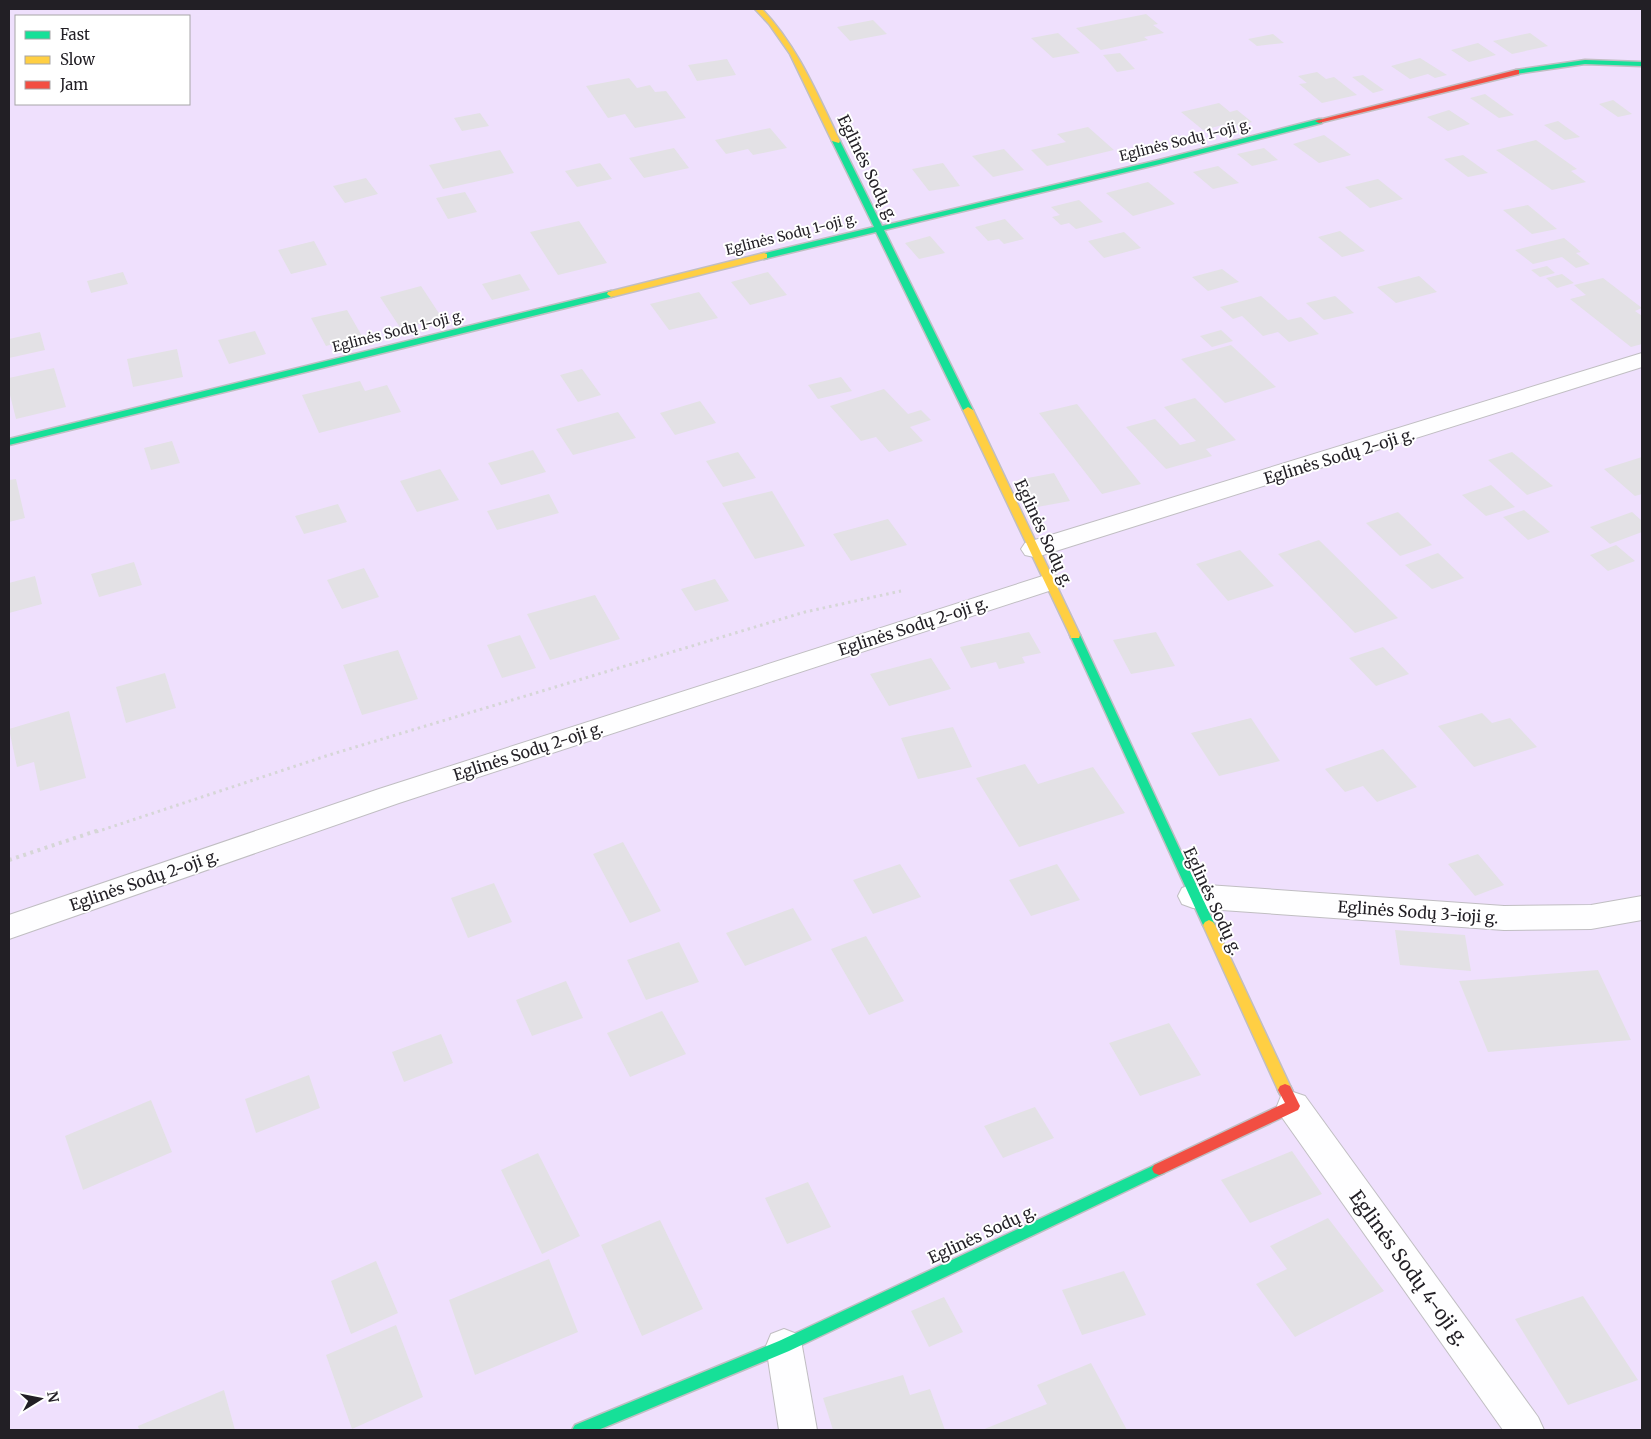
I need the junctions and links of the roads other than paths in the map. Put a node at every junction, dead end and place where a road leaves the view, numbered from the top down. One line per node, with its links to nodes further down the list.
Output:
1 (758, 9): 3 (street, Eglinės Sodų g.)
2 (1642, 64): 3 (street, Eglinės Sodų 1-oji g.)
3 (879, 228): 5 (street, Eglinės Sodų 1-oji g.); 6 (street, Eglinės Sodų g.)
4 (1642, 360): 6 (street, Eglinės Sodų 2-oji g.)
5 (9, 442)
6 (1034, 549): 7 (street, Eglinės Sodų g.)
7 (1049, 582): 8 (street, Eglinės Sodų g.); 10 (street, Eglinės Sodų 2-oji g.)
8 (1193, 896): 9 (street, Eglinės Sodų 3-ioji g.); 11 (street, Eglinės Sodų g.)
9 (1642, 908)
10 (9, 927)
11 (1292, 1106): 12 (street, Eglinės Sodų g.); 15 (street, Eglinės Sodų 4-oji g.)
12 (784, 1346): 13 (street, Eglinės Sodų g.); 14 (street)
13 (580, 1430)
14 (798, 1430)
15 (1525, 1430)

